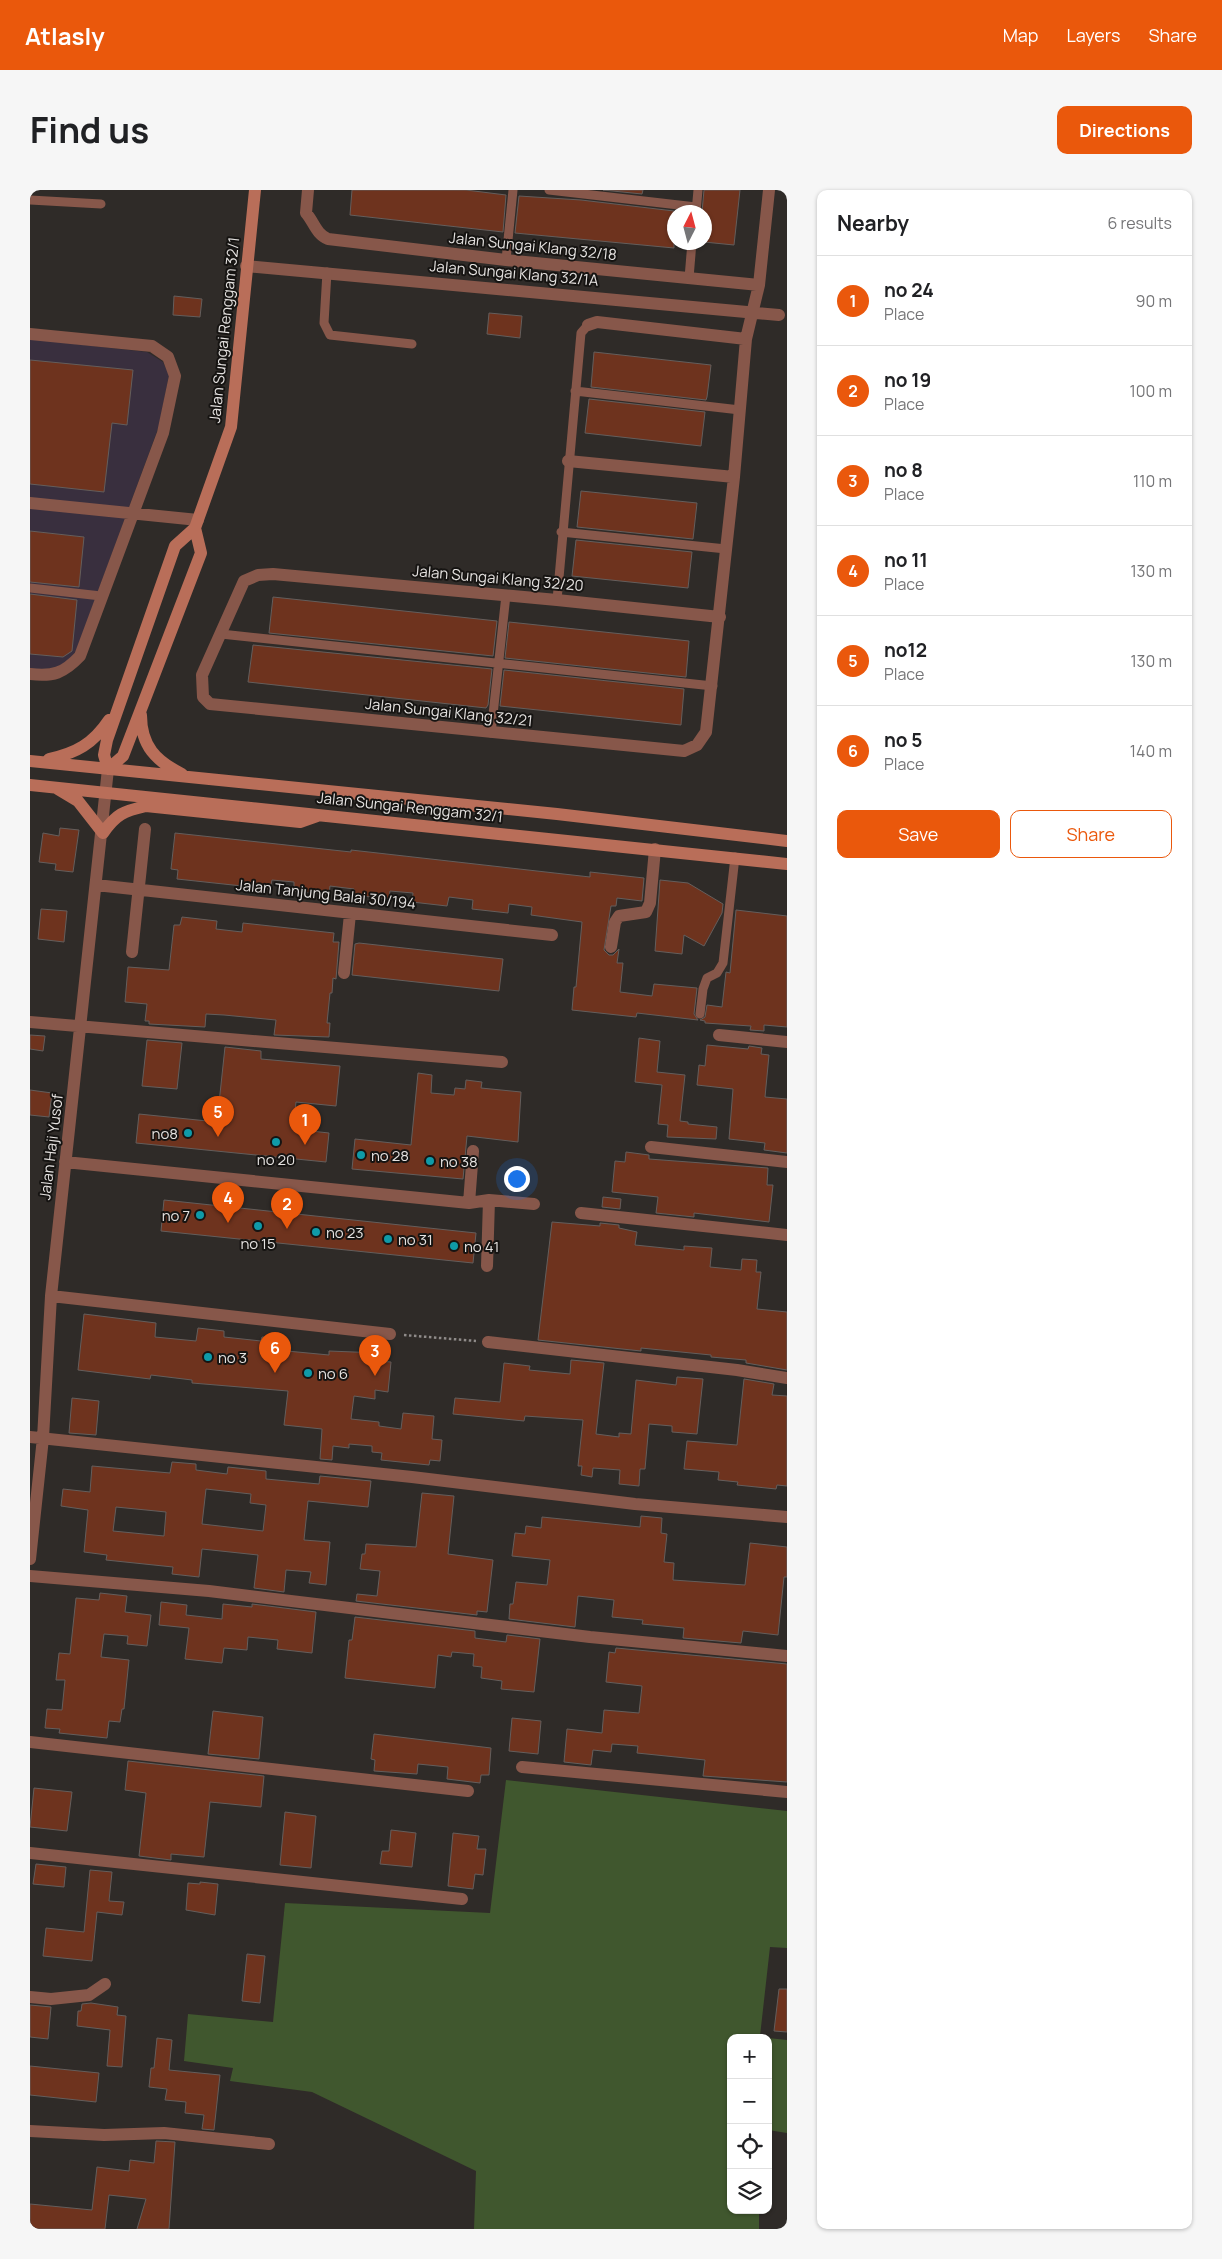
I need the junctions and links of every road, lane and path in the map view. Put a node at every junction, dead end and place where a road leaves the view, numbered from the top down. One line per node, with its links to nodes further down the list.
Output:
1 (255, 190): 13 (main road, Jalan Sungai Renggam 32/1)
2 (308, 190): 12 (street, Jalan Sungai Klang 32/18)
3 (513, 190): 12 (lane)
4 (549, 190): 10 (lane)
5 (698, 190): 9 (lane)
6 (769, 190): 16 (street)
7 (30, 200): 8 (lane)
8 (101, 204)
9 (696, 205)
10 (667, 206)
11 (691, 250): 15 (lane)
12 (506, 260): 15 (street, Jalan Sungai Klang 32/18)
13 (246, 266): 14 (street, Jalan Sungai Klang 32/1A); 29 (main road, Jalan Sungai Renggam 32/1)
14 (326, 272): 17 (street, Jalan Sungai Klang 32/1A); 22 (lane)
15 (689, 278): 16 (street, Jalan Sungai Klang 32/18)
16 (759, 284): 17 (street)
17 (752, 312): 18 (street, Jalan Sungai Klang 32/1A); 21 (street)
18 (779, 315)
19 (588, 325): 21 (street); 23 (lane)
20 (30, 334): 28 (street)
21 (746, 339): 24 (street)
22 (412, 344)
23 (575, 391): 24 (lane); 25 (lane)
24 (740, 410): 26 (street)
25 (568, 461): 26 (street); 30 (lane)
26 (734, 477): 31 (street)
27 (30, 503): 28 (street)
28 (132, 515): 29 (street); 34 (street)
29 (196, 524): 41 (main road, Jalan Sungai Renggam 32/1); 42 (main road)
30 (561, 532): 31 (lane); 35 (lane)
31 (726, 549): 36 (street)
32 (30, 588): 34 (lane)
33 (506, 595): 35 (street, Jalan Sungai Klang 32/20); 37 (street, Jalan Sungai Klang 32/20); 38 (lane)
34 (102, 596): 39 (street)
35 (557, 600): 36 (street, Jalan Sungai Klang 32/20)
36 (720, 617): 40 (street)
37 (221, 634): 38 (lane); 43 (street, Jalan Sungai Klang 32/21)
38 (498, 663): 40 (lane); 43 (lane)
39 (30, 674)
40 (713, 686): 43 (street, Jalan Sungai Klang 32/21)
41 (120, 703): 44 (main road); 45 (main road, Jalan Sungai Renggam 32/1)
42 (141, 708): 45 (main road); 46 (main road)
43 (491, 733)
44 (33, 762): 45 (main road, Jalan Sungai Renggam 32/1)
45 (108, 769): 46 (main road, Jalan Sungai Renggam 32/1); 49 (street, Jalan Haji Yusof)
46 (190, 778): 52 (main road, Jalan Sungai Renggam 32/1)
47 (30, 785): 48 (main road, Jalan Sungai Renggam 32/1)
48 (54, 787): 49 (main road, Jalan Sungai Renggam 32/1); 53 (main road)
49 (106, 791): 50 (main road, Jalan Sungai Renggam 32/1); 53 (street, Jalan Haji Yusof)
50 (322, 814): 53 (main road); 55 (main road, Jalan Sungai Renggam 32/1)
51 (145, 829): 60 (street)
52 (694, 829): 54 (main road, Jalan Sungai Renggam 32/1); 56 (main road)
53 (102, 833): 59 (street, Jalan Haji Yusof)
54 (787, 841)
55 (655, 848): 56 (main road, Jalan Sungai Renggam 32/1); 63 (street)
56 (692, 852): 57 (main road, Jalan Sungai Renggam 32/1)
57 (735, 857): 58 (main road, Jalan Sungai Renggam 32/1); 66 (lane)
58 (787, 864)
59 (96, 885): 60 (street, Jalan Tanjung Balai 30/194); 68 (street, Jalan Haji Yusof)
60 (138, 889): 61 (street, Jalan Tanjung Balai 30/194); 64 (street)
61 (350, 914): 62 (street, Jalan Tanjung Balai 30/194); 65 (street)
62 (552, 935)
63 (611, 947)
64 (132, 952)
65 (344, 973)
66 (700, 1014)
67 (30, 1022): 68 (street)
68 (81, 1026): 71 (street); 74 (street, Jalan Haji Yusof)
69 (719, 1035): 70 (street)
70 (787, 1042)
71 (502, 1062)
72 (652, 1147): 75 (street)
73 (473, 1151): 77 (street)
74 (65, 1162): 77 (street); 82 (street, Jalan Haji Yusof)
75 (787, 1162)
76 (489, 1200): 77 (street); 78 (street); 81 (street)
77 (470, 1203)
78 (534, 1204)
79 (582, 1213): 80 (street)
80 (787, 1235)
81 (486, 1266)
82 (50, 1296): 83 (street); 86 (street, Jalan Haji Yusof)
83 (390, 1334): 84 (path)
84 (488, 1342): 85 (street)
85 (787, 1378)
86 (36, 1437): 87 (street); 88 (street, Jalan Haji Yusof)
87 (787, 1517)
88 (30, 1559)
89 (30, 1576): 90 (street)
90 (787, 1656)
91 (30, 1742): 93 (street)
92 (522, 1767): 94 (street)
93 (468, 1790)
94 (787, 1792)
95 (30, 1853): 96 (street)
96 (462, 1898)
97 (105, 1984): 98 (street)
98 (30, 1997)
99 (30, 2131): 100 (street)
100 (269, 2144)

